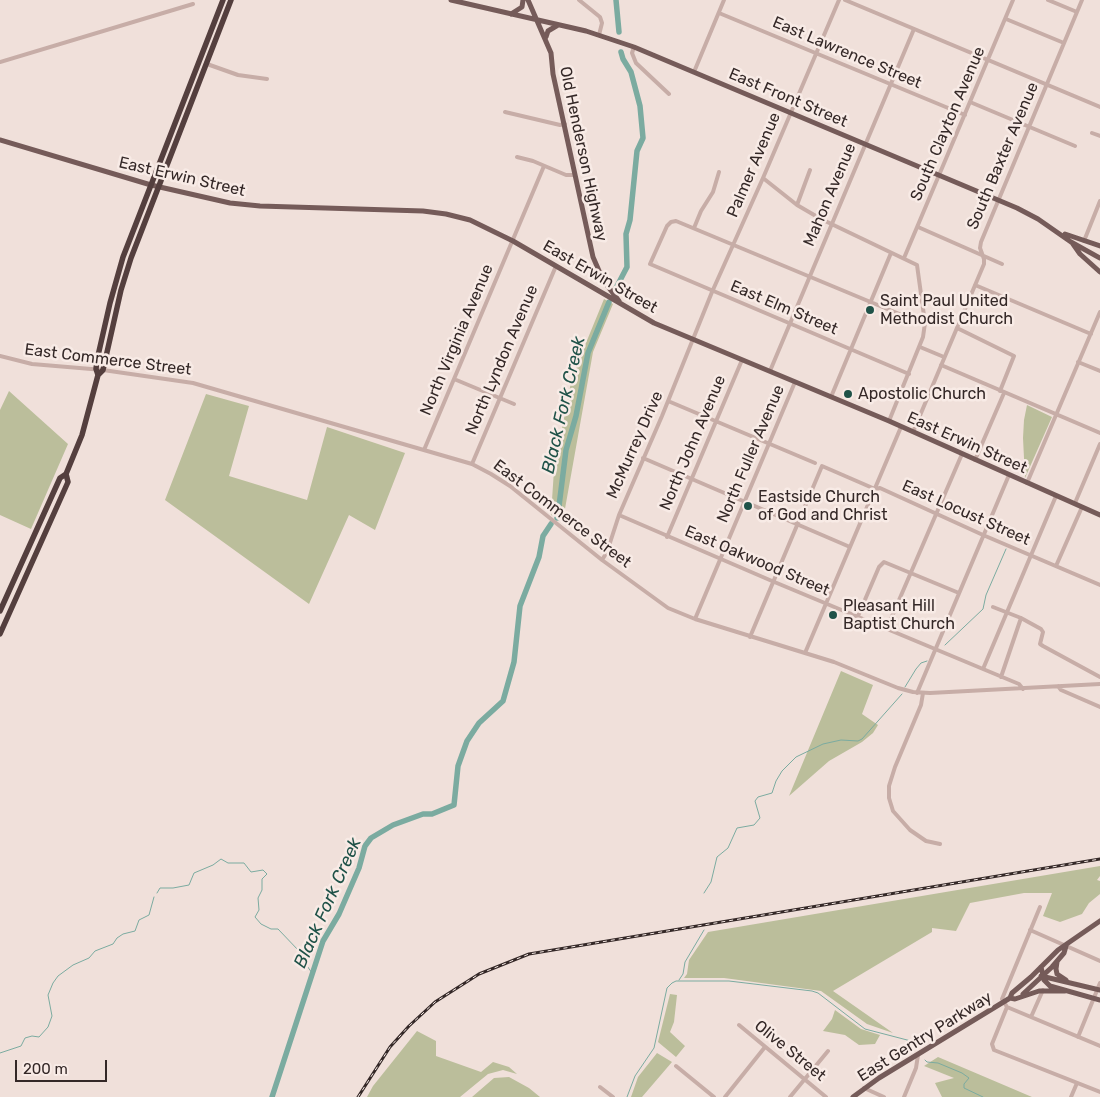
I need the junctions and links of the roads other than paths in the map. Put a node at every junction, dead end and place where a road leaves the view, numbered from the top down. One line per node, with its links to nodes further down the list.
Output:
1 (222, 0): 53 (highway)
2 (231, 0): 28 (highway)
3 (451, 0): 15 (main road, East Front Street)
4 (525, 0): 15 (main road); 17 (main road, Old Henderson Highway)
5 (579, 0): 20 (street)
6 (724, 0): 13 (street)
7 (839, 0): 24 (street, Palmer Avenue)
8 (845, 0): 19 (street)
9 (1013, 0): 16 (street, South Clayton Avenue)
10 (1048, 0): 14 (street)
11 (1082, 0): 14 (street, South Baxter Avenue)
12 (192, 4): 27 (street)
13 (719, 12): 24 (street, East Lawrence Street); 29 (street)
14 (1077, 12): 22 (street, South Baxter Avenue)
15 (511, 14): 17 (main road, East Front Street)
16 (1006, 18): 22 (street); 26 (street, South Clayton Avenue)
17 (536, 20): 18 (main road, East Front Street); 21 (main road, Old Henderson Highway); 25 (main road, Old Henderson Highway)
18 (559, 25): 20 (main road, East Front Street); 21 (main road)
19 (914, 29): 26 (street); 31 (street, Mahon Avenue)
20 (599, 35): 23 (main road, East Front Street)
21 (546, 40): 25 (main road, Old Henderson Highway)
22 (1064, 43): 32 (street, South Baxter Avenue)
23 (634, 47): 29 (main road, East Front Street); 33 (street)
24 (816, 54): 31 (street, East Lawrence Street); 37 (street, Palmer Avenue)
25 (550, 57): 39 (main road, Old Henderson Highway)
26 (988, 60): 32 (street); 34 (street, South Clayton Avenue)
27 (0, 62)
28 (206, 64): 30 (street); 54 (highway)
29 (694, 72): 37 (main road, East Front Street)
30 (267, 79)
31 (890, 85): 38 (street, East Lawrence Street); 44 (street, Mahon Avenue)
32 (1047, 85): 35 (street); 40 (street, South Baxter Avenue)
33 (669, 94)
34 (970, 102): 38 (street, South Clayton Avenue); 40 (street)
35 (1100, 106)
36 (505, 112): 39 (street)
37 (790, 112): 44 (main road, East Front Street); 52 (street, Palmer Avenue)
38 (964, 116): 51 (street, South Clayton Avenue)
39 (565, 124): 50 (main road, Old Henderson Highway)
40 (1029, 127): 45 (street); 55 (street, South Baxter Avenue)
41 (1092, 133): 42 (street)
42 (1100, 136)
43 (0, 140): 53 (main road, East Erwin Street)
44 (865, 144): 51 (main road, East Front Street); 58 (street, Mahon Avenue)
45 (1075, 146)
46 (517, 157): 47 (street)
47 (544, 166): 50 (street); 62 (street, North Virginia Avenue)
48 (810, 170): 57 (street)
49 (718, 172): 60 (street)
50 (575, 175): 75 (main road, Old Henderson Highway)
51 (940, 175): 55 (main road, East Front Street); 59 (street, South Clayton Avenue)
52 (763, 178): 57 (street); 65 (street, Palmer Avenue)
53 (151, 185): 54 (main road, East Erwin Street); 97 (highway)
54 (158, 187): 62 (main road, East Erwin Street); 94 (highway)
55 (998, 199): 61 (main road, East Front Street); 68 (street, South Baxter Avenue)
56 (1100, 201): 63 (street)
57 (797, 205): 58 (street)
58 (831, 224): 67 (street); 74 (street, Mahon Avenue)
59 (918, 227): 68 (street); 69 (street, South Clayton Avenue)
60 (694, 228): 65 (street); 78 (street, East Elm Street)
61 (1052, 228): 63 (main road); 64 (main road, East Front Street)
62 (513, 241): 72 (main road, East Erwin Street); 99 (street, North Virginia Avenue)
63 (1084, 241): 66 (main road)
64 (1071, 242): 70 (main road, East Front Street); 73 (main road)
65 (733, 244): 74 (street); 78 (street, Palmer Avenue)
66 (1100, 246)
67 (891, 253): 69 (street); 79 (street)
68 (984, 257): 71 (street); 76 (street, South Baxter Avenue)
69 (904, 258): 82 (street)
70 (1100, 258)
71 (1002, 264)
72 (556, 266): 77 (main road, East Erwin Street); 103 (street, North Lyndon Avenue)
73 (1100, 272)
74 (809, 277): 79 (street); 83 (street, Mahon Avenue)
75 (603, 280): 77 (main road); 80 (main road, Old Henderson Highway)
76 (975, 285): 84 (street, South Baxter Avenue); 85 (street)
77 (595, 289): 80 (main road, East Erwin Street)
78 (712, 292): 83 (street, East Elm Street); 86 (street, Palmer Avenue)
79 (871, 303): 82 (street); 88 (street)
80 (625, 306): 86 (main road, East Erwin Street)
81 (1100, 312): 85 (street)
82 (924, 323): 87 (street)
83 (789, 324): 88 (street, East Elm Street); 95 (street, Mahon Avenue)
84 (957, 328): 90 (street, South Baxter Avenue); 101 (street)
85 (1090, 334): 92 (street)
86 (692, 340): 91 (main road, East Erwin Street); 104 (street, McMurrey Drive)
87 (920, 347): 90 (street); 98 (street)
88 (851, 349): 98 (street, East Elm Street); 102 (street)
89 (0, 356): 97 (street, East Commerce Street)
90 (944, 357): 93 (street, South Baxter Avenue)
91 (742, 360): 95 (main road, East Erwin Street); 108 (street, North John Avenue)
92 (1078, 362): 96 (street); 106 (street)
93 (941, 365): 101 (street); 110 (street, South Baxter Avenue)
94 (103, 370): 97 (highway); 114 (street, East Commerce Street)
95 (770, 371): 100 (main road, East Erwin Street)
96 (1100, 371)
97 (97, 372): 120 (highway)
98 (909, 374): 107 (street)
99 (454, 379): 103 (street); 114 (street, North Virginia Avenue)
100 (795, 382): 102 (main road, East Erwin Street); 112 (street, North Fuller Avenue)
101 (1002, 392): 106 (street); 117 (street)
102 (831, 397): 107 (main road, East Erwin Street)
103 (500, 398): 105 (street); 119 (street, North Lyndon Avenue)
104 (668, 401): 108 (street); 116 (street, McMurrey Drive)
105 (514, 404)
106 (1056, 415): 111 (street); 123 (street)
107 (889, 421): 109 (main road, East Erwin Street)
108 (716, 422): 112 (street); 122 (street, North John Avenue)
109 (901, 427): 110 (main road, East Erwin Street); 124 (street)
110 (913, 432): 115 (main road, East Erwin Street)
111 (1100, 433)
112 (769, 443): 118 (street); 126 (street, North Fuller Avenue)
113 (1100, 444): 127 (street)
114 (424, 450): 119 (street, East Commerce Street)
115 (962, 454): 117 (main road, East Erwin Street); 129 (street)
116 (643, 458): 122 (street); 130 (street, McMurrey Drive)
117 (975, 460): 121 (main road, East Erwin Street)
118 (815, 463)
119 (472, 464): 138 (street, East Commerce Street)
120 (66, 474): 140 (highway); 142 (highway)
121 (1009, 475): 123 (main road, East Erwin Street); 133 (street)
122 (691, 479): 126 (street); 134 (street, North John Avenue)
123 (1027, 483): 125 (main road, East Erwin Street)
124 (875, 489): 129 (street, East Locust Street); 132 (street, East Locust Street); 135 (street)
125 (1056, 496): 127 (main road, East Erwin Street); 136 (street)
126 (744, 501): 132 (street); 137 (street, North Fuller Avenue)
127 (1074, 504): 128 (main road, East Erwin Street)
128 (1082, 507): 131 (main road, East Erwin Street); 139 (street)
129 (936, 514): 133 (street, East Locust Street); 141 (street)
130 (619, 515): 134 (street, East Oakwood Street); 138 (street, McMurrey Drive)
131 (1100, 515)
132 (797, 524): 135 (street); 143 (street)
133 (983, 535): 136 (street, East Locust Street); 145 (street)
134 (667, 537): 137 (street, East Oakwood Street)
135 (850, 547): 146 (street)
136 (1031, 555): 139 (street, East Locust Street); 149 (street)
137 (720, 559): 143 (street, East Oakwood Street); 152 (street, North Fuller Avenue)
138 (602, 560): 152 (street, East Commerce Street)
139 (1056, 566): 144 (street, East Locust Street)
140 (19, 569): 142 (highway); 148 (highway)
141 (911, 572): 145 (street); 150 (street); 153 (street)
142 (28, 573): 154 (highway)
143 (772, 581): 146 (street, East Oakwood Street); 155 (street)
144 (1100, 585)
145 (959, 593): 156 (street)
146 (826, 603): 150 (street, East Oakwood Street); 157 (street)
147 (993, 607): 149 (street)
148 (0, 611)
149 (1007, 612): 151 (street); 158 (street)
150 (858, 616): 153 (street, East Oakwood Street)
151 (1022, 618): 159 (street); 160 (street)
152 (694, 619): 155 (street, East Commerce Street)
153 (887, 628): 156 (street, East Oakwood Street)
154 (0, 634)
155 (750, 636): 157 (street, East Commerce Street)
156 (934, 648): 158 (street, East Oakwood Street); 164 (street)
157 (805, 653): 164 (street, East Commerce Street)
158 (983, 669): 159 (street, East Oakwood Street)
159 (1001, 677): 163 (street, East Oakwood Street)
160 (1100, 677)
161 (1100, 684): 162 (street, East Commerce Street)
162 (1058, 686): 163 (street, East Commerce Street); 166 (street)
163 (1023, 689): 165 (street, East Commerce Street)
164 (917, 693): 165 (street, East Commerce Street)
165 (923, 693): 167 (street)
166 (1100, 707)
167 (940, 844)
168 (1040, 907): 170 (street)
169 (1100, 921): 171 (main road, East Gentry Parkway)
170 (1030, 930): 171 (street); 186 (street)
171 (1066, 946): 172 (main road); 173 (street); 174 (main road, East Gentry Parkway)
172 (1059, 958): 175 (main road); 178 (main road)
173 (1100, 961)
174 (1041, 966): 175 (main road); 176 (main road, East Gentry Parkway)
175 (1042, 976): 176 (main road); 178 (main road); 181 (main road); 182 (main road)
176 (1031, 977): 183 (main road, East Gentry Parkway)
177 (1100, 983): 180 (street)
178 (1074, 984): 180 (main road)
179 (1043, 990): 181 (main road, East Gentry Parkway); 182 (main road, East Gentry Parkway); 187 (street)
180 (1099, 990): 184 (street)
181 (1064, 991): 184 (main road)
182 (1018, 997): 183 (main road, East Gentry Parkway)
183 (1010, 998): 186 (main road, East Gentry Parkway)
184 (1094, 998): 185 (main road); 189 (street)
185 (1100, 1000)
186 (1006, 1005): 187 (street); 193 (main road, East Gentry Parkway); 196 (street)
187 (1031, 1017): 189 (street)
188 (739, 1025): 190 (street, Olive Street)
189 (1078, 1038): 191 (street)
190 (765, 1046): 195 (street, Olive Street); 203 (street)
191 (1100, 1046)
192 (828, 1051): 195 (street)
193 (918, 1055): 199 (main road, East Gentry Parkway); 208 (street)
194 (676, 1066): 202 (street)
195 (805, 1079): 204 (street); 205 (street, Olive Street)
196 (1077, 1083): 200 (street); 209 (street)
197 (1100, 1085): 200 (street)
198 (600, 1087): 201 (street)
199 (864, 1088): 206 (main road, East Gentry Parkway); 207 (street)
200 (1099, 1092)
201 (613, 1097)
202 (714, 1097)
203 (724, 1097)
204 (790, 1097)
205 (826, 1097)
206 (853, 1097)
207 (884, 1097)
208 (904, 1097)
209 (1071, 1097)

